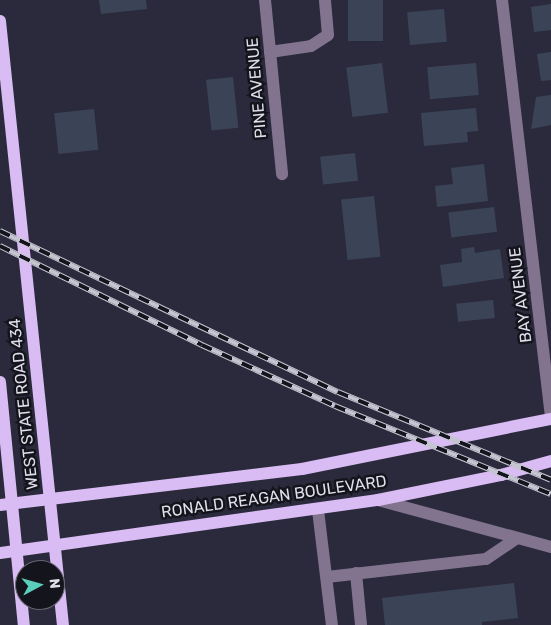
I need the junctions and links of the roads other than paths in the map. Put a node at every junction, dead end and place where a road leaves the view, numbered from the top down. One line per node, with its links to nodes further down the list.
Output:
1 (266, 0): 5 (street, PINE AVENUE)
2 (325, 0): 5 (street)
3 (502, 0): 8 (street, BAY AVENUE)
4 (0, 21): 11 (main road, WEST STATE ROAD 434)
5 (270, 52): 6 (street, PINE AVENUE)
6 (282, 174)
7 (0, 382): 13 (main road, WEST STATE ROAD 434)
8 (551, 414)
9 (551, 419): 11 (main road, RONALD REAGAN BOULEVARD)
10 (551, 461): 12 (main road, RONALD REAGAN BOULEVARD)
11 (51, 498): 13 (main road, RONALD REAGAN BOULEVARD); 16 (main road, WEST STATE ROAD 434)
12 (378, 500): 14 (main road, RONALD REAGAN BOULEVARD); 15 (street)
13 (6, 504): 18 (main road, WEST STATE ROAD 434)
14 (318, 510): 16 (main road, RONALD REAGAN BOULEVARD); 21 (street)
15 (516, 539): 17 (street); 20 (street)
16 (56, 544): 18 (main road, RONALD REAGAN BOULEVARD); 23 (main road, WEST STATE ROAD 434)
17 (551, 547)
18 (15, 551): 19 (main road, RONALD REAGAN BOULEVARD); 22 (main road, WEST STATE ROAD 434)
19 (0, 553)
20 (356, 573): 21 (street); 25 (street)
21 (327, 577): 24 (street)
22 (24, 625)
23 (63, 625)
24 (332, 625)
25 (361, 625)

